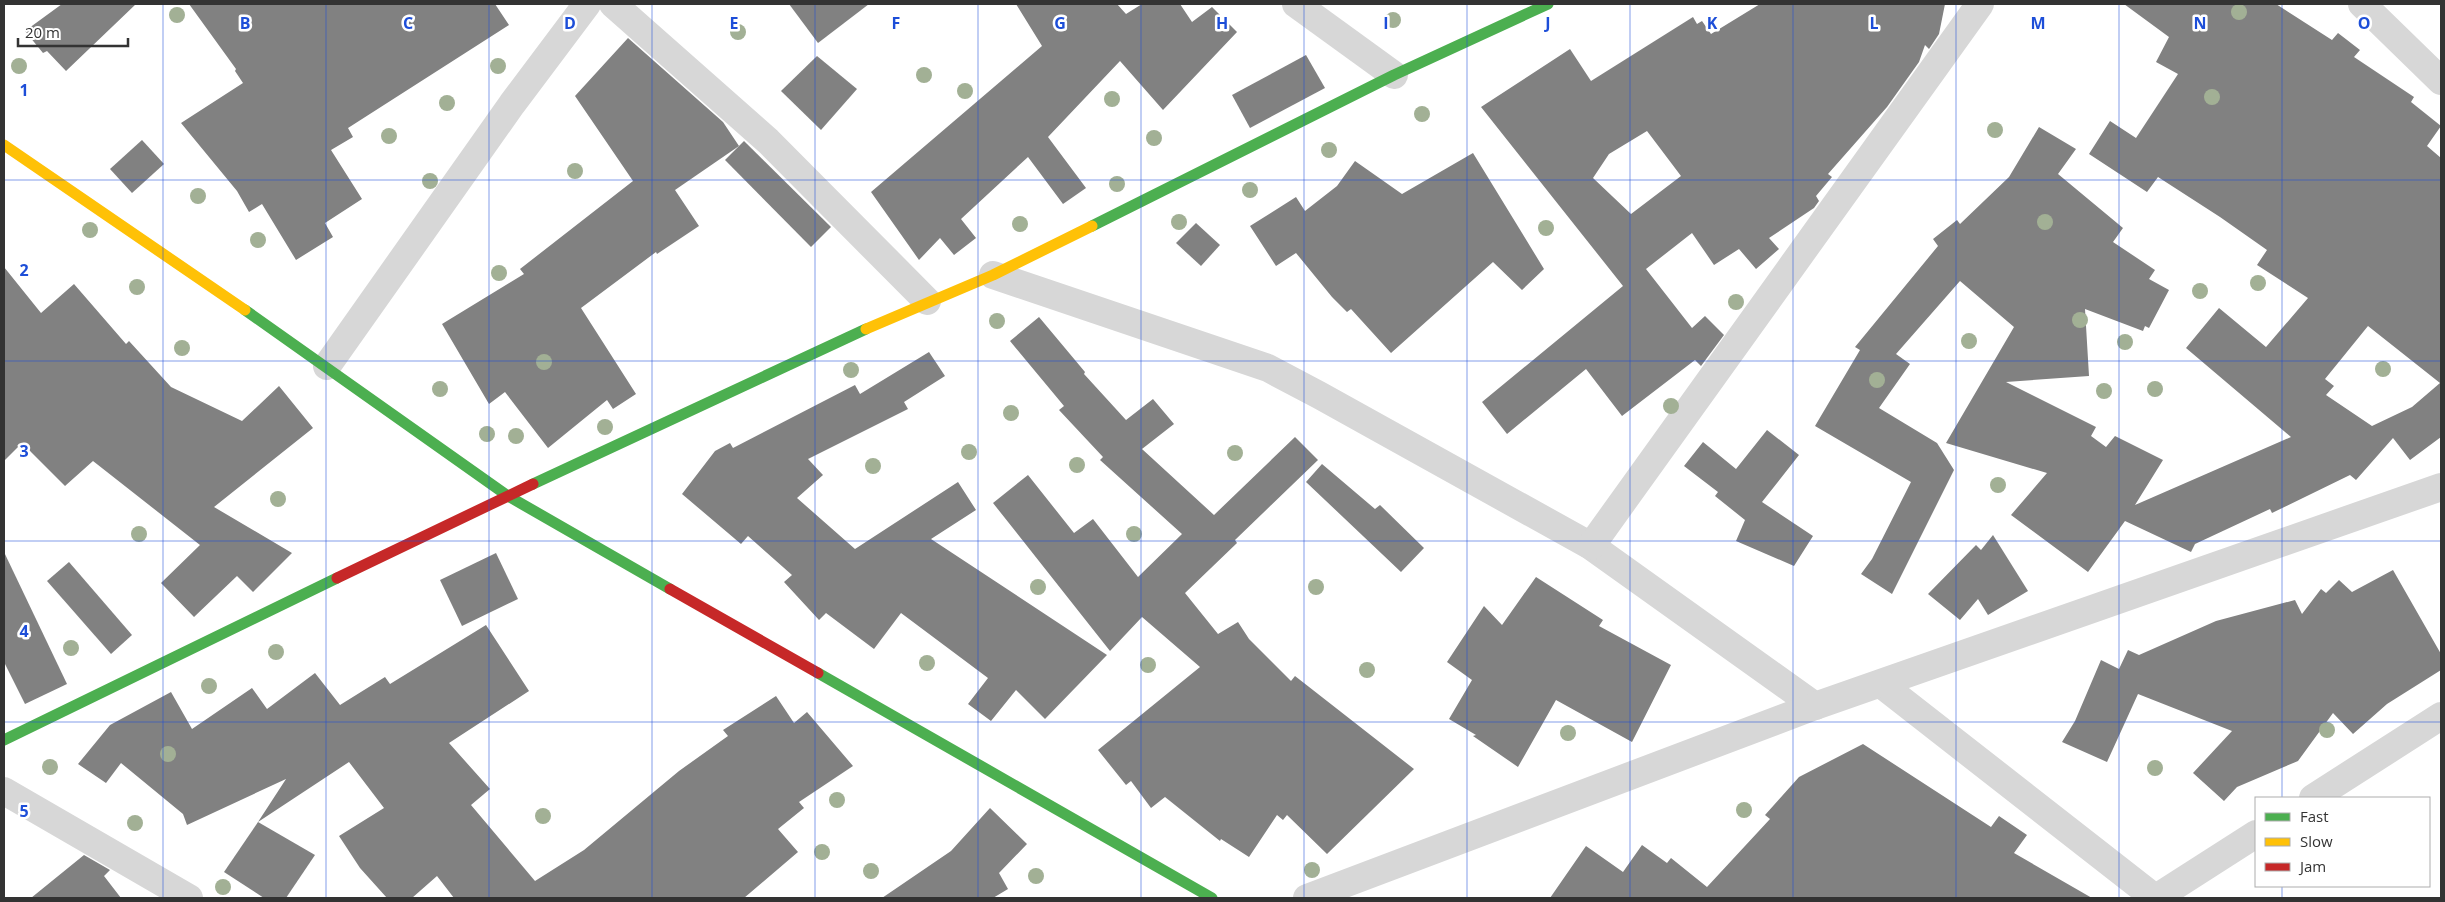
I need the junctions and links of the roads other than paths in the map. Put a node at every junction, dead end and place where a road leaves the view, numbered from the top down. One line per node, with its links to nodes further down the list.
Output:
1 (587, 4): 12 (street)
2 (613, 4): 11 (street)
3 (1296, 4): 7 (street)
4 (1548, 4): 7 (street)
5 (1980, 4): 15 (street)
6 (2362, 4): 8 (street)
7 (1394, 75): 10 (street)
8 (2441, 81)
9 (4, 145): 12 (street)
10 (993, 275): 11 (street); 15 (street)
11 (927, 301): 14 (street)
12 (326, 366): 14 (street)
13 (2441, 487): 16 (street)
14 (508, 496): 19 (street); 24 (street)
15 (1591, 546): 17 (street)
16 (1881, 684): 17 (street); 26 (street)
17 (1815, 706): 25 (street)
18 (2441, 716): 21 (street)
19 (4, 740)
20 (4, 791): 23 (street)
21 (2315, 797)
22 (2255, 835): 26 (street)
23 (189, 898)
24 (1212, 898)
25 (1306, 898)
26 (2156, 898)

